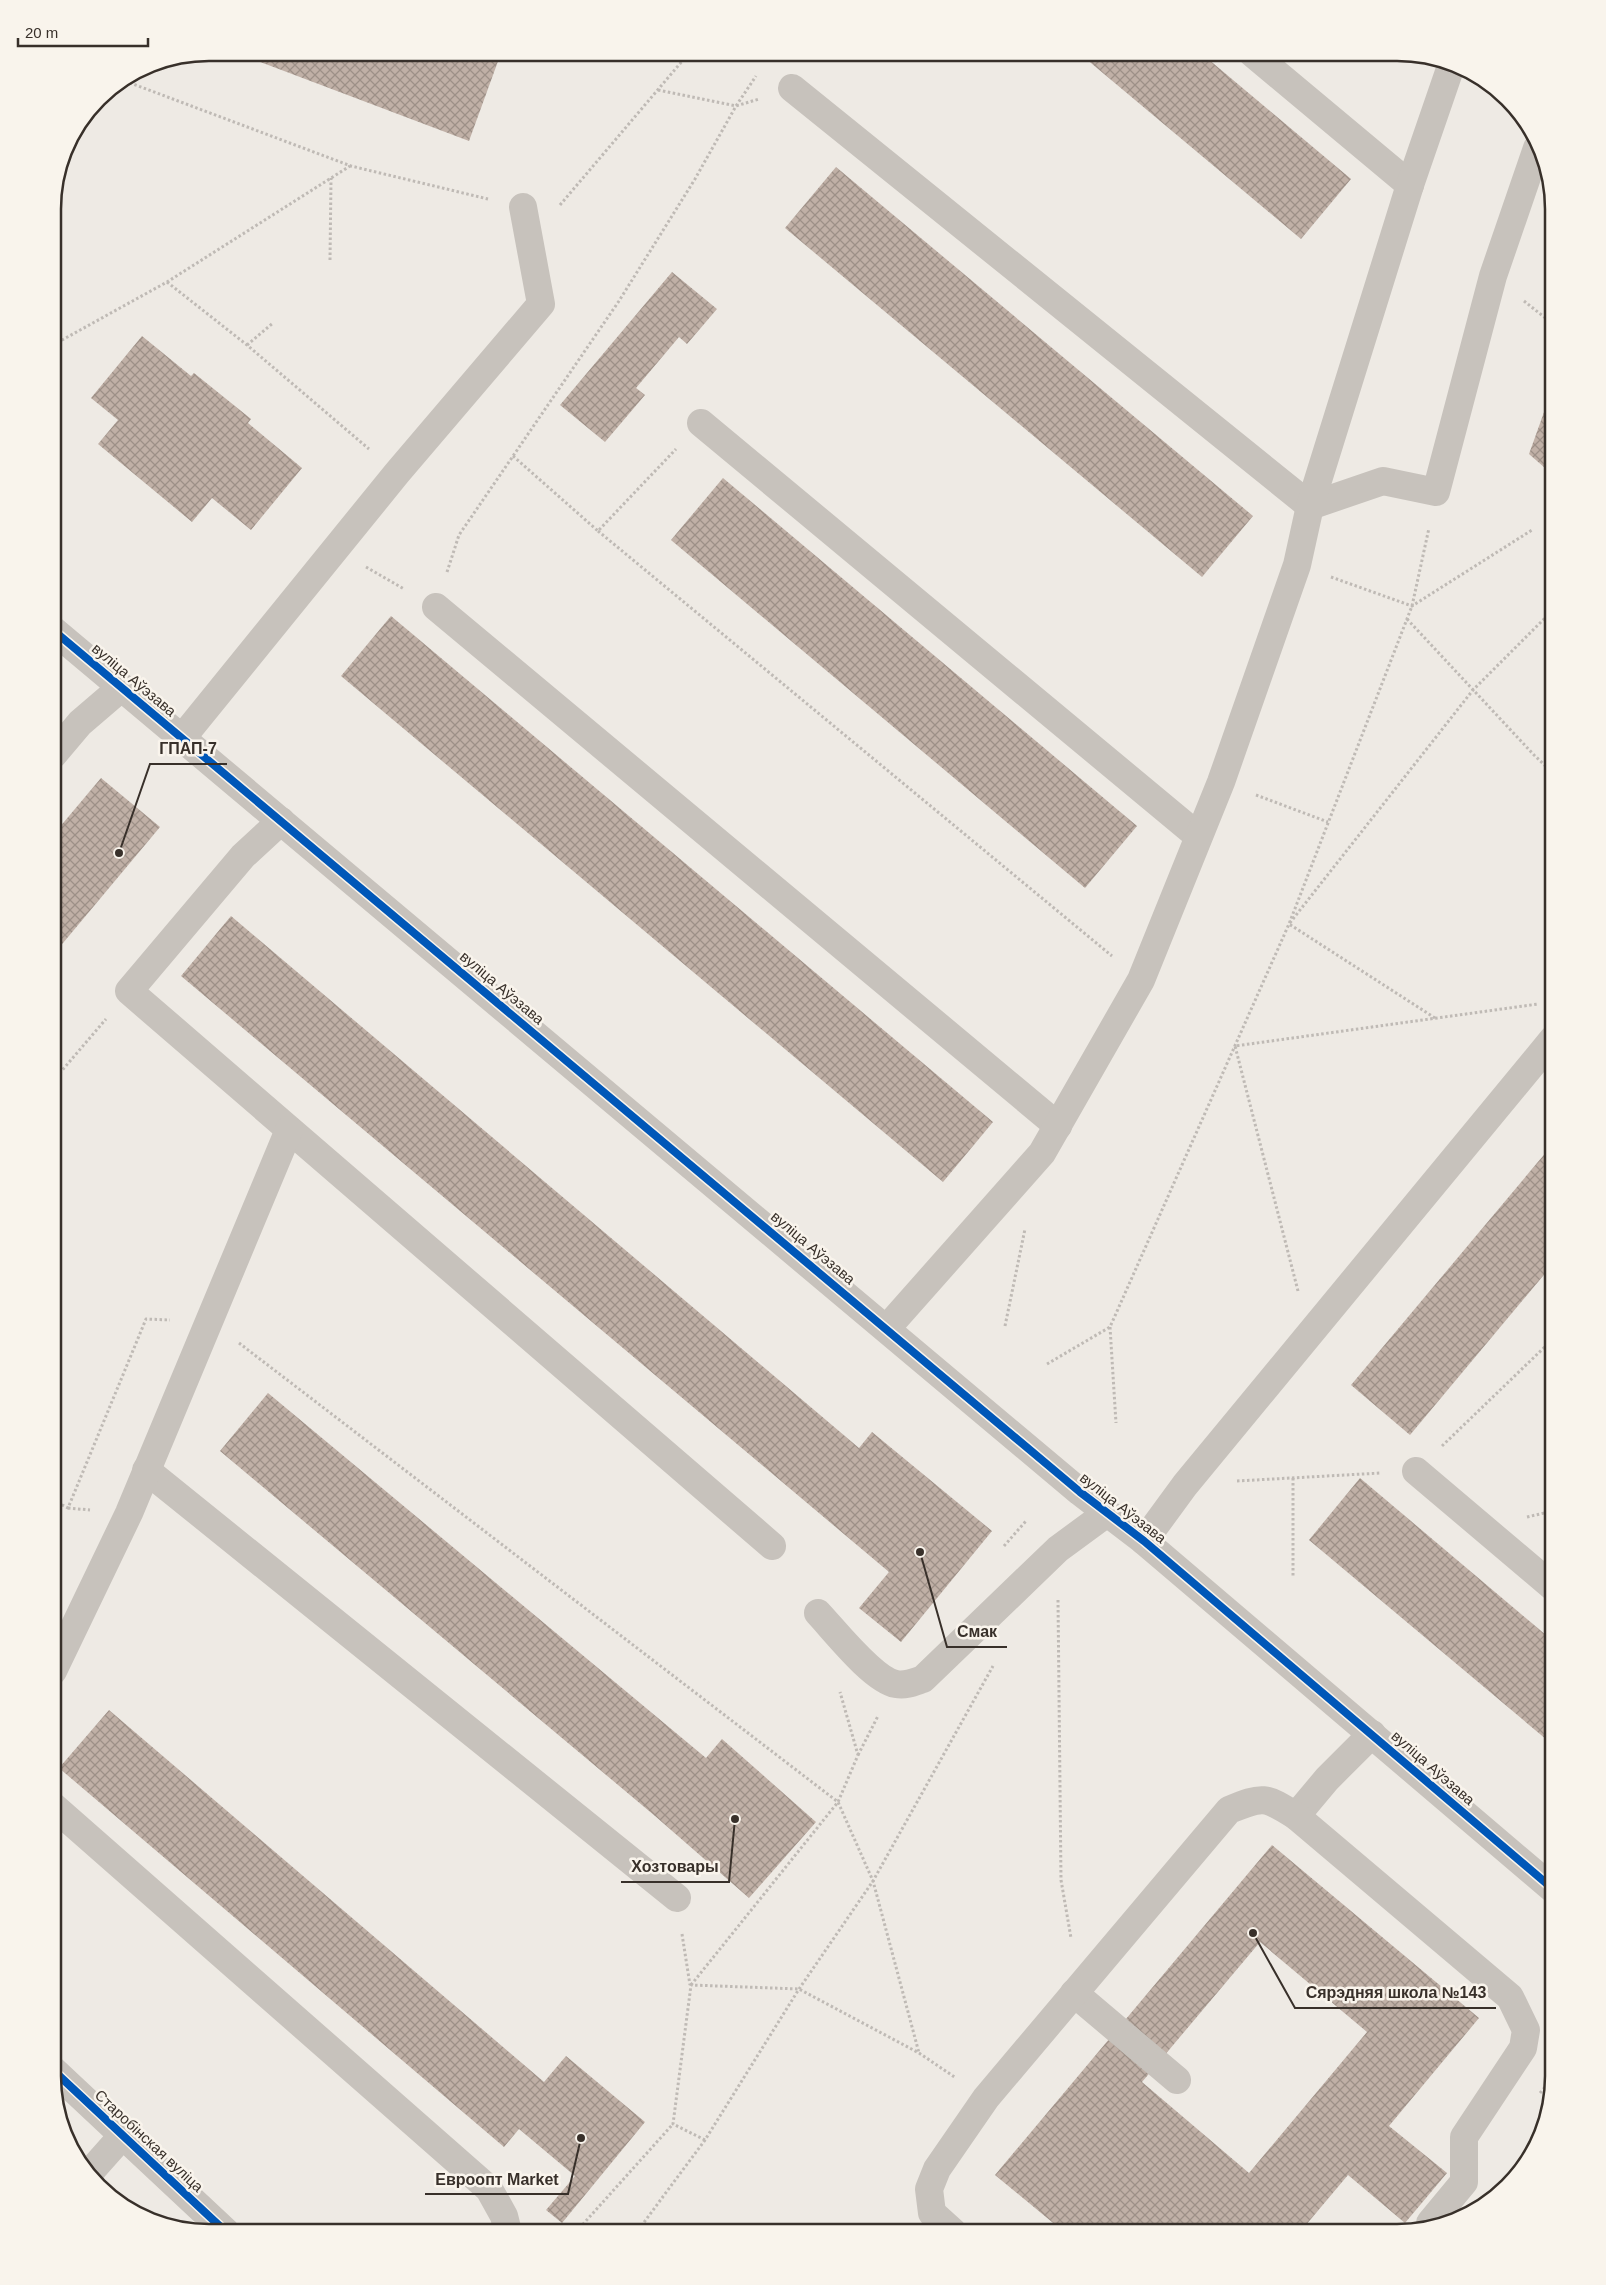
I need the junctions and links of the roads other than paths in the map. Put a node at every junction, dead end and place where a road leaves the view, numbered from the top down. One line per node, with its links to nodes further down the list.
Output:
1 (1263, 62): 5 (street)
2 (1449, 71): 5 (street)
3 (792, 88): 8 (street)
4 (1534, 156): 8 (street)
5 (1410, 185): 8 (street)
6 (523, 207): 12 (street)
7 (700, 423): 15 (street)
8 (1310, 506): 15 (street)
9 (436, 608): 17 (street)
10 (62, 637): 11 (street, вуліца Аўэзава)
11 (122, 687): 12 (street, вуліца Аўэзава); 13 (street)
12 (182, 738): 14 (street, вуліца Аўэзава)
13 (62, 745)
14 (281, 821): 18 (street); 19 (street, вуліца Аўэзава)
15 (1198, 836): 17 (street)
16 (1545, 1050): 23 (street)
17 (1058, 1126): 19 (street)
18 (289, 1130): 20 (street); 24 (street)
19 (887, 1328): 22 (street, вуліца Аўэзава)
20 (146, 1470): 27 (street); 32 (street)
21 (1416, 1470): 25 (street)
22 (1107, 1513): 23 (street, вуліца Аўэзава); 26 (street)
23 (1144, 1541): 28 (street, вуліца Аўэзава)
24 (772, 1546)
25 (1545, 1579)
26 (818, 1614)
27 (61, 1654)
28 (1372, 1734): 30 (street); 31 (street, вуліца Аўэзава)
29 (61, 1814): 40 (street)
30 (1296, 1816): 33 (street); 38 (street)
31 (1545, 1881)
32 (677, 1898)
33 (1074, 1993): 35 (street); 41 (street)
34 (61, 2079): 36 (street, Старобінская вуліца)
35 (1177, 2080)
36 (123, 2135): 37 (street); 39 (street, Старобінская вуліца)
37 (94, 2168)
38 (1434, 2219)
39 (216, 2223)
40 (506, 2223)
41 (944, 2224)

